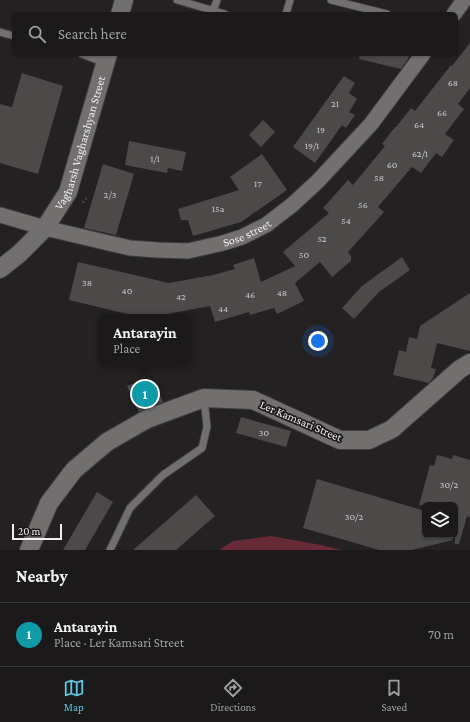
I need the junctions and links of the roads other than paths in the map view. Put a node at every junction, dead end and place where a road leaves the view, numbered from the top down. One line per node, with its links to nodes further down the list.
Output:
1 (124, 0): 8 (street)
2 (177, 0): 7 (lane)
3 (216, 0): 7 (lane)
4 (290, 0): 10 (lane)
5 (331, 0): 11 (lane)
6 (464, 0): 12 (street)
7 (213, 11): 9 (lane)
8 (121, 12)
9 (217, 12)
10 (287, 12)
11 (379, 12)
12 (455, 12)
13 (0, 32): 14 (lane)
14 (12, 35)
15 (94, 56): 17 (lane)
16 (422, 56): 19 (street, Sose street)
17 (107, 58): 19 (street, Vagharsh Vagharshyan Street)
18 (0, 215): 19 (street, Sose street)
19 (45, 228): 20 (street, Vagharsh Vagharshyan Street)
20 (0, 269)
21 (470, 363): 22 (street, Ler Kamsari Street)
22 (204, 398): 23 (street, Ler Kamsari Street); 24 (lane)
23 (29, 550)
24 (110, 550)

